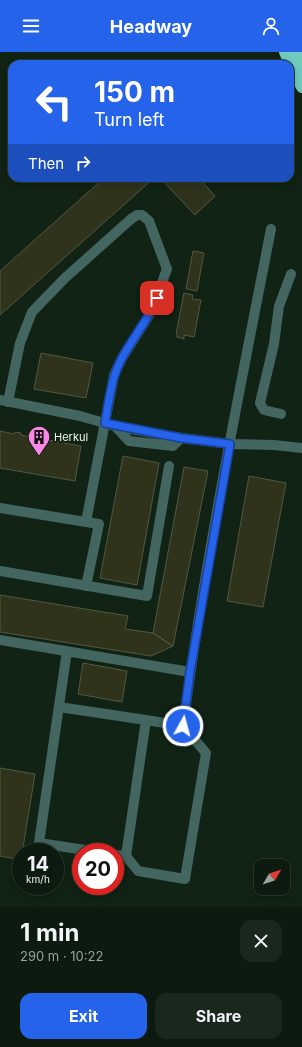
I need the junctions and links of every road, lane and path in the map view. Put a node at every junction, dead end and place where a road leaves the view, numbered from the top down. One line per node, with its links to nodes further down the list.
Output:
1 (296, 52): 2 (highway)
2 (302, 69)
3 (294, 72): 4 (highway)
4 (302, 87)
5 (271, 229): 10 (lane)
6 (291, 274): 8 (lane)
7 (4, 401): 9 (lane); 9 (lane)
8 (281, 414)
9 (110, 424): 10 (lane); 14 (lane)
10 (230, 444): 11 (lane); 19 (lane)
11 (302, 448)
12 (169, 466): 16 (lane)
13 (0, 508): 14 (lane)
14 (86, 522): 16 (lane)
15 (0, 571): 16 (lane)
16 (86, 586)
17 (0, 642): 18 (lane)
18 (67, 651): 19 (lane); 20 (lane)
19 (190, 672): 22 (lane)
20 (59, 707): 21 (lane); 23 (lane)
21 (146, 720): 22 (lane); 24 (lane)
22 (183, 726): 24 (lane)
23 (72, 848)
24 (126, 856)

